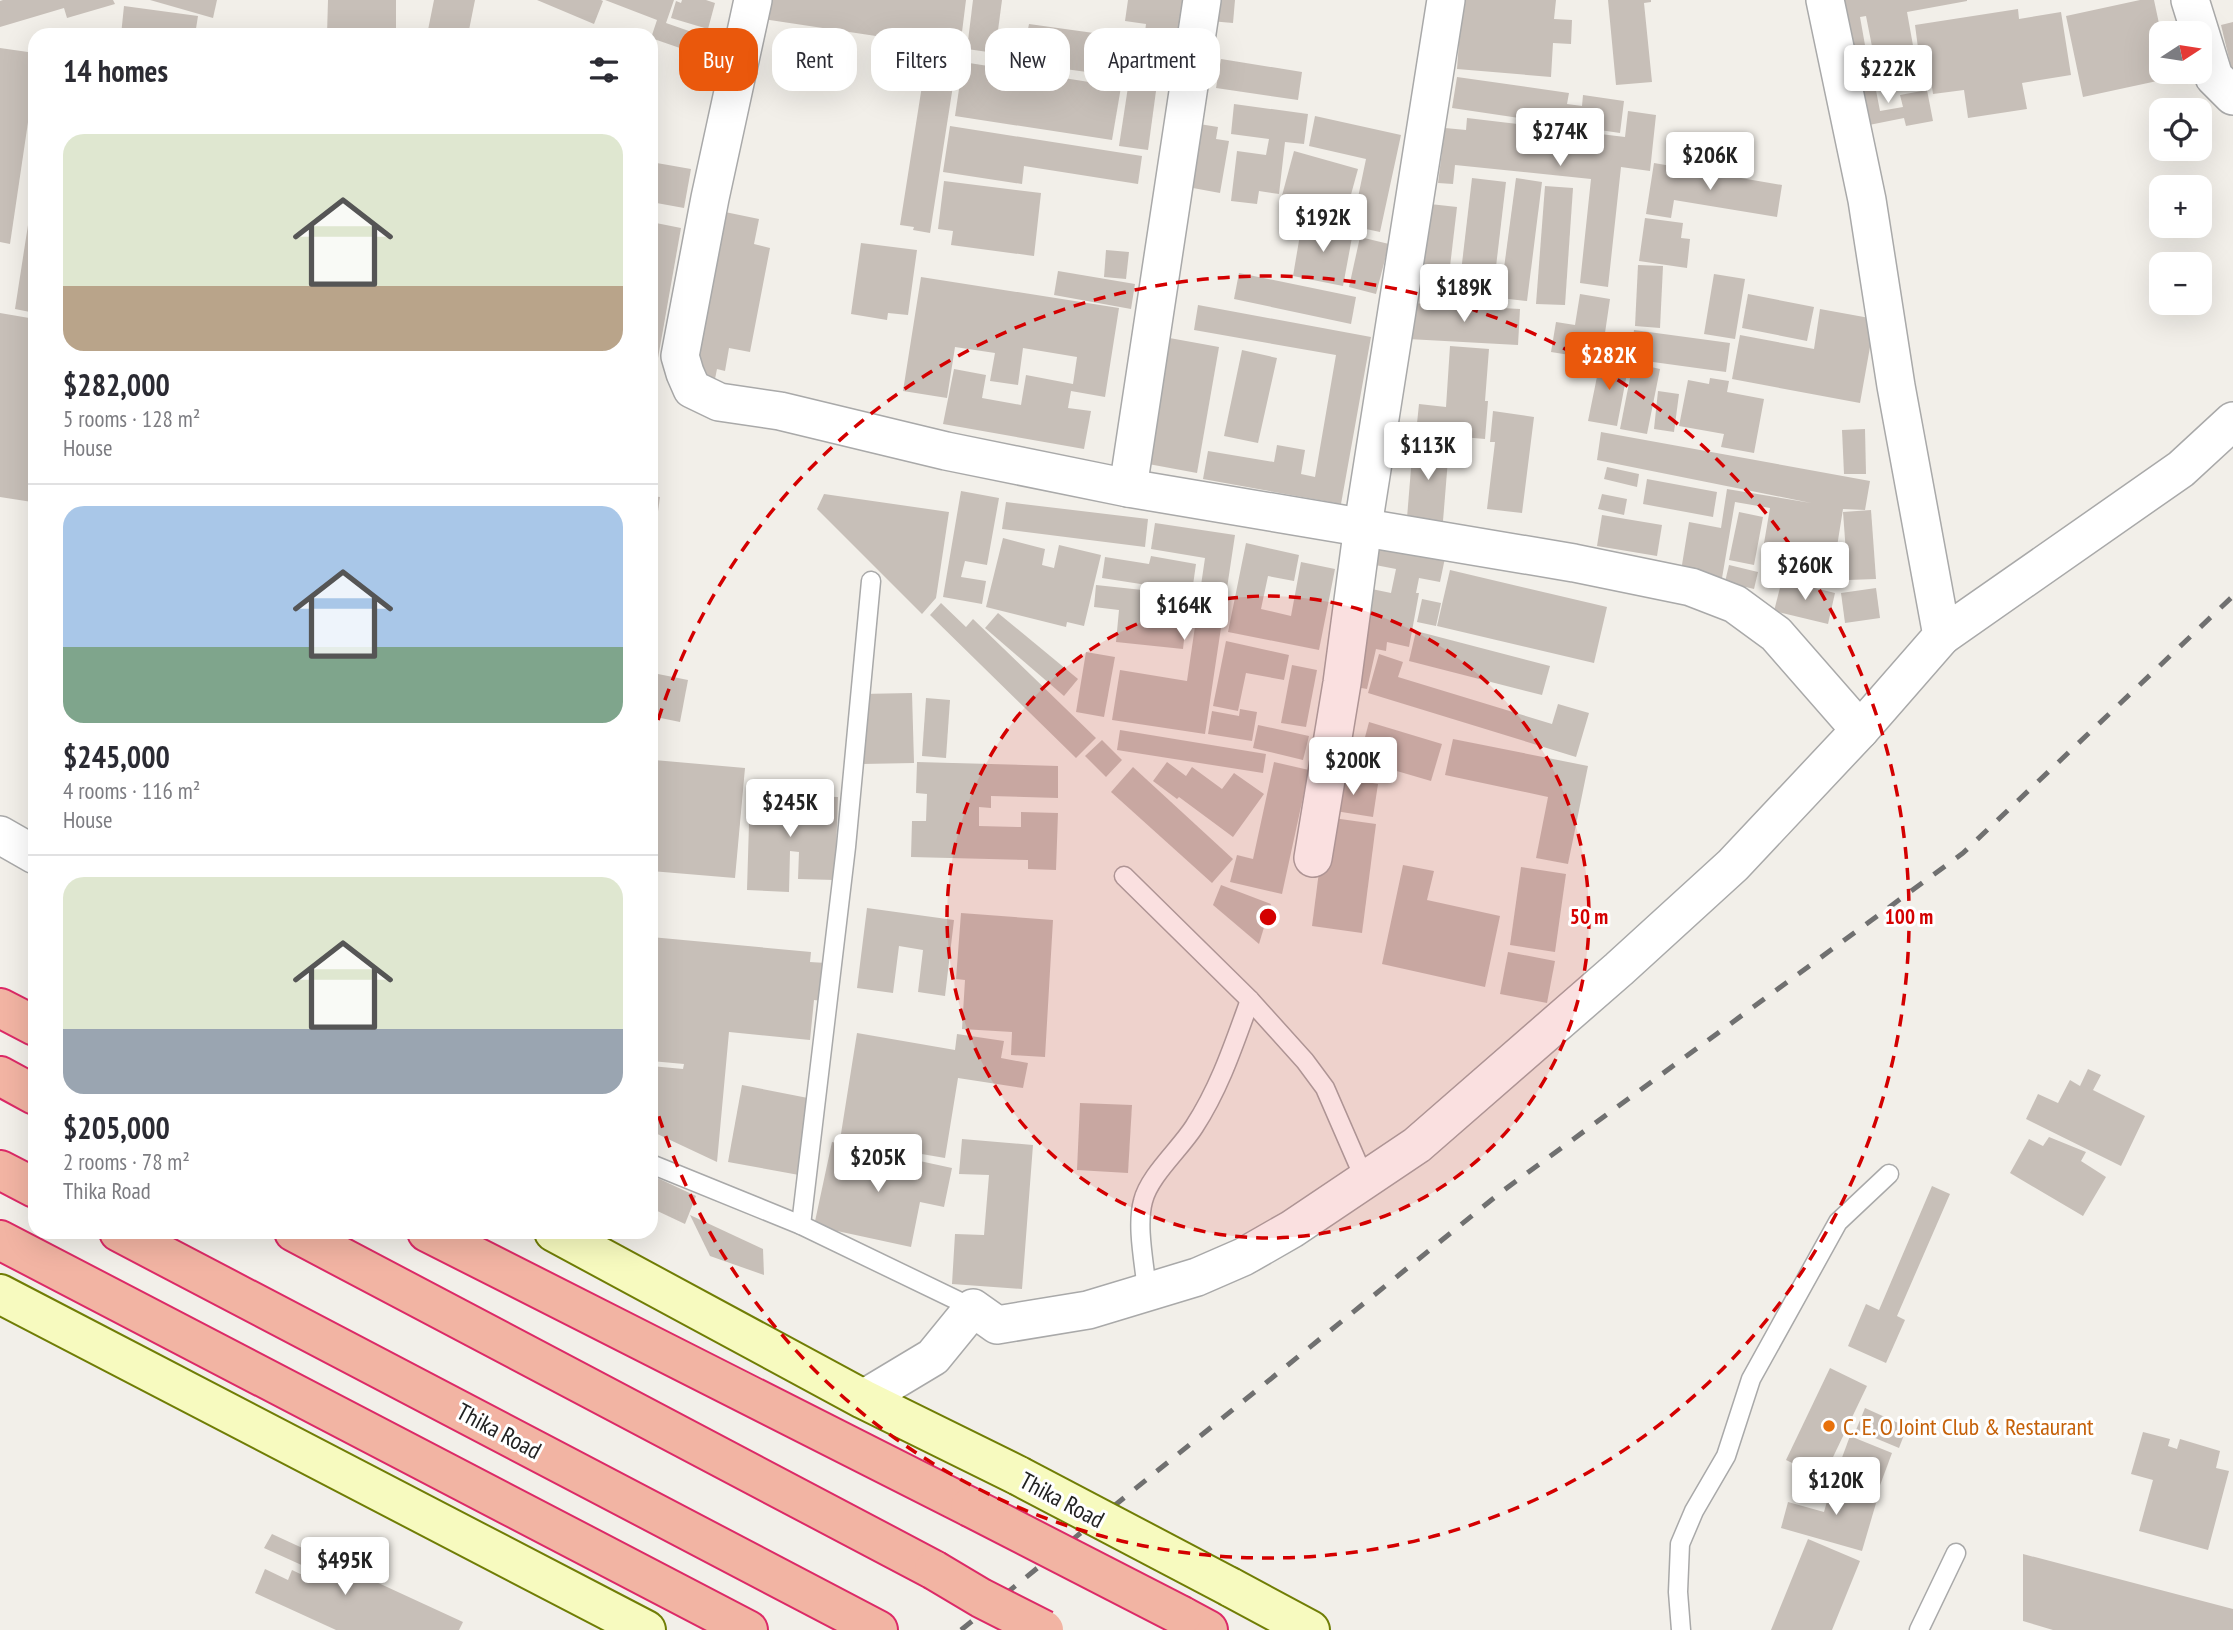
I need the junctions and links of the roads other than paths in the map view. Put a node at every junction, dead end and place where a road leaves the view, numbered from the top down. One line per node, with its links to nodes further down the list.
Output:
1 (753, 0): 8 (street)
2 (1202, 0): 8 (street)
3 (1446, 0): 9 (street)
4 (1825, 0): 11 (street)
5 (2190, 0): 6 (street)
6 (2233, 96)
7 (2233, 421): 11 (street)
8 (1128, 488): 9 (street)
9 (1363, 526): 12 (street); 15 (street)
10 (871, 581): 29 (lane)
11 (1942, 636): 12 (street)
12 (1860, 730): 27 (street)
13 (0, 835): 14 (street)
14 (28, 851)
15 (1313, 858)
16 (1124, 876): 17 (lane)
17 (1250, 1000): 27 (lane); 35 (lane)
18 (0, 1001): 19 (main road)
19 (28, 1004)
20 (0, 1008): 21 (highway)
21 (28, 1022)
22 (0, 1076): 23 (highway)
23 (28, 1091)
24 (658, 1167): 29 (lane)
25 (0, 1170): 28 (highway)
26 (1889, 1174): 46 (lane)
27 (1364, 1180): 35 (street)
28 (28, 1184)
29 (801, 1225): 37 (lane)
30 (132, 1239): 43 (highway, Thika Road)
31 (306, 1239): 44 (highway, bridge)
32 (441, 1239): 40 (highway, bridge)
33 (567, 1239): 38 (main road, Thika Road)
34 (0, 1240): 42 (highway)
35 (1147, 1292): 37 (street)
36 (0, 1294): 41 (main road)
37 (973, 1308): 38 (street)
38 (863, 1399): 45 (main road, Thika Road, bridge)
39 (1956, 1553): 47 (lane)
40 (1195, 1623)
41 (646, 1630)
42 (748, 1630)
43 (878, 1630)
44 (1044, 1630)
45 (1310, 1630)
46 (1681, 1630)
47 (1919, 1630)

